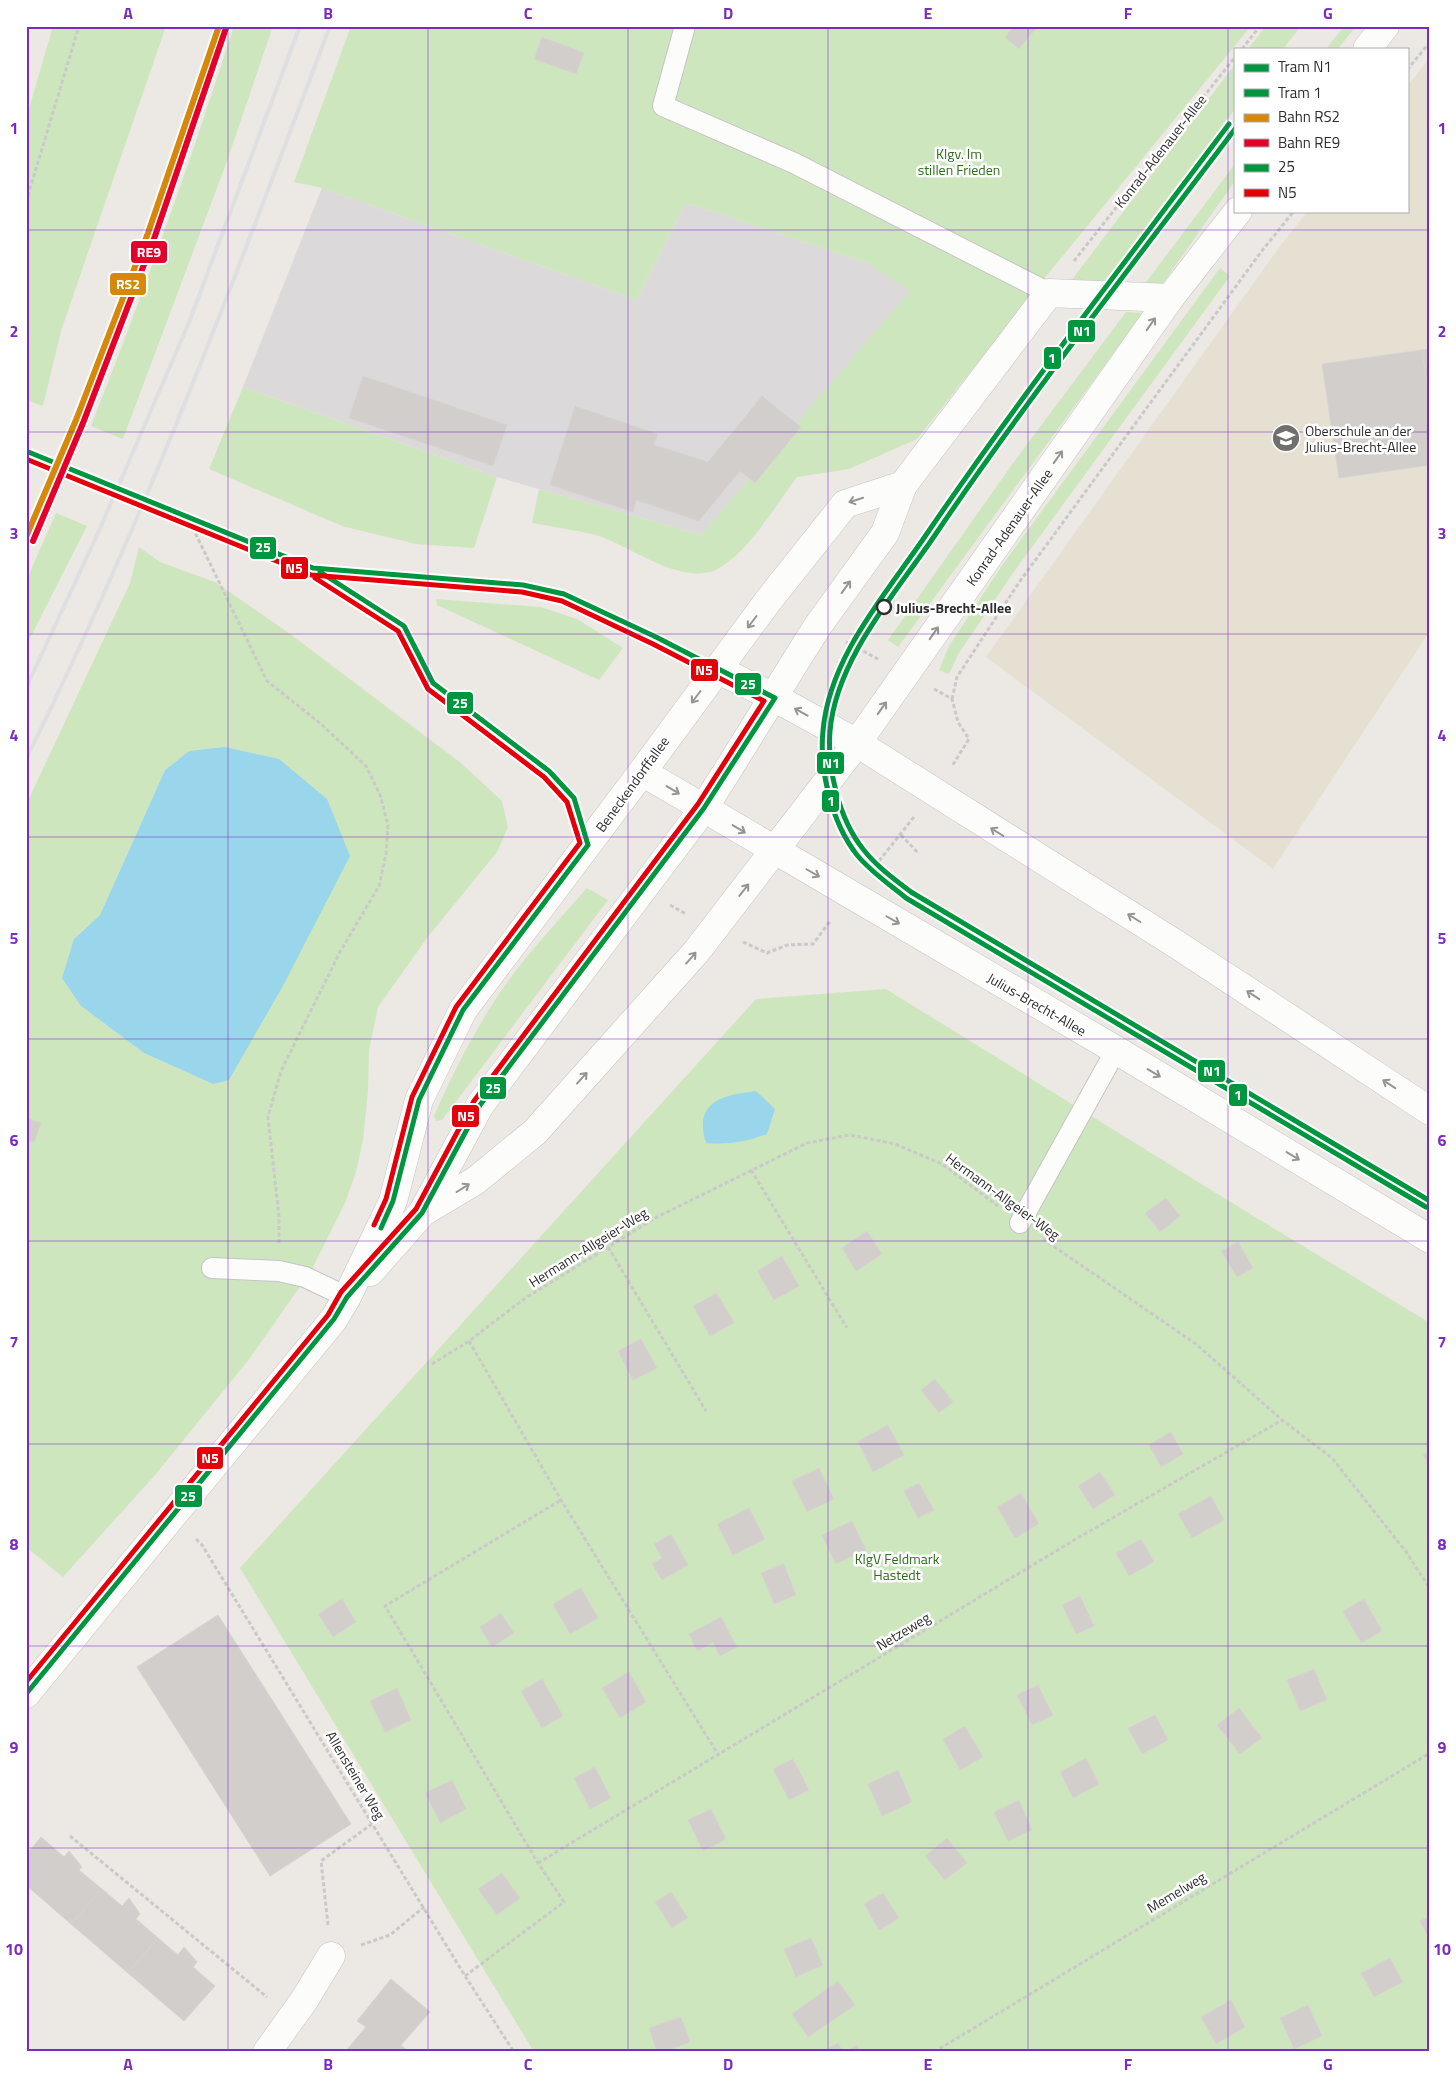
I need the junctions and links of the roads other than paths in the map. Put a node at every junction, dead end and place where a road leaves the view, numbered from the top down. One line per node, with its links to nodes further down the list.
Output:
1 (685, 26): 5 (lane)
2 (1385, 26): 3 (main road)
3 (1368, 48)
4 (1237, 212): 6 (main road, Konrad-Adenauer-Allee)
5 (1049, 293): 6 (main road); 7 (main road)
6 (1170, 298): 10 (main road, Konrad-Adenauer-Allee, one-way to 6)
7 (902, 485): 8 (main road, one-way to 8); 9 (main road, one-way to 7)
8 (717, 669): 9 (main road); 11 (main road, Beneckendorffallee, one-way to 11)
9 (775, 698): 10 (main road, one-way to 9); 12 (main road, Beneckendorffallee)
10 (857, 743): 13 (main road, Konrad-Adenauer-Allee); 15 (main road, one-way to 10)
11 (642, 772): 12 (main road, Julius-Brecht-Allee, one-way to 12); 20 (main road, Beneckendorffallee)
12 (704, 808): 13 (main road, Julius-Brecht-Allee, one-way to 13); 16 (main road, Beneckendorffallee)
13 (775, 851): 14 (main road, Julius-Brecht-Allee, one-way to 14); 16 (main road, Beneckendorffallee, one-way to 13)
14 (1116, 1050): 17 (lane); 18 (main road, Julius-Brecht-Allee, one-way to 18)
15 (1430, 1111)
16 (422, 1213): 20 (main road, Beneckendorffallee)
17 (1020, 1224)
18 (1430, 1239)
19 (212, 1268): 20 (lane)
20 (347, 1297): 21 (main road, Beneckendorffallee)
21 (26, 1694)
22 (331, 1956): 23 (main road)
23 (267, 2052)

